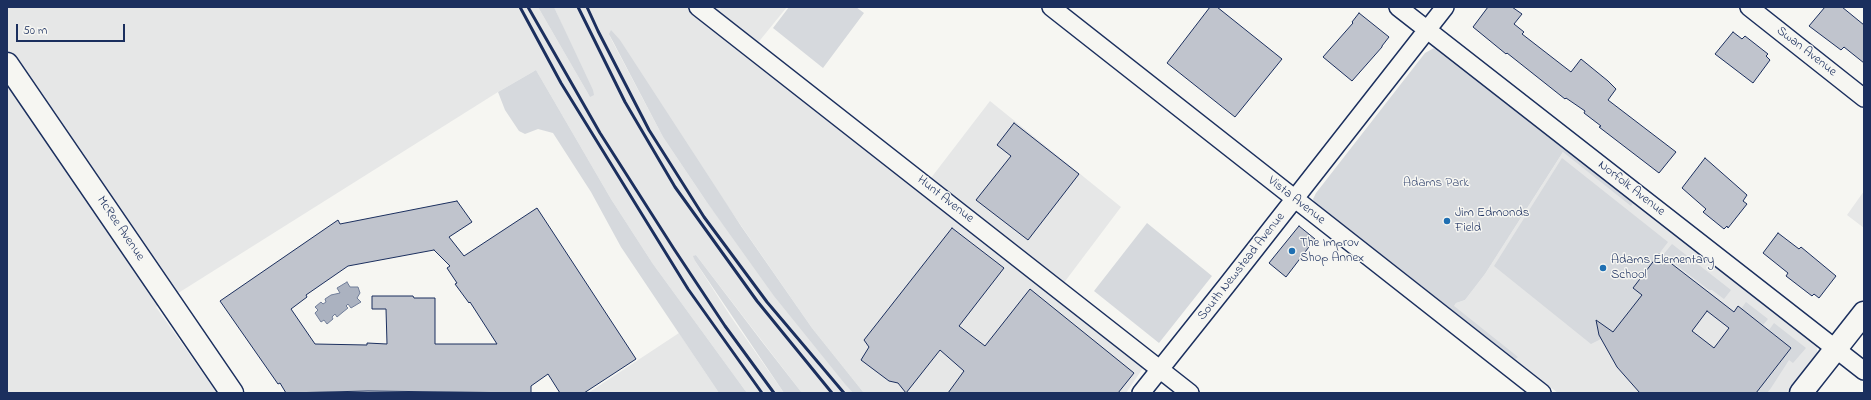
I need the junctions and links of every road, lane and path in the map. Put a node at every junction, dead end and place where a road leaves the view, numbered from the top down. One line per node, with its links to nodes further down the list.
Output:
1 (698, 7): 12 (street, Hunt Avenue)
2 (1051, 7): 9 (street, Vista Avenue)
3 (1398, 7): 6 (street, Norfolk Avenue)
4 (1445, 7): 6 (street, South Newstead Avenue)
5 (1749, 7): 8 (street, Swan Avenue)
6 (1427, 30): 9 (street, South Newstead Avenue); 11 (street, Norfolk Avenue)
7 (7, 64): 14 (main road, McRee Avenue)
8 (1864, 98)
9 (1295, 200): 12 (street, South Newstead Avenue); 17 (street, Vista Avenue)
10 (1864, 314): 11 (main road)
11 (1836, 349): 13 (street, Norfolk Avenue); 18 (main road)
12 (1160, 369): 15 (street, South Newstead Avenue); 16 (street, Hunt Avenue)
13 (1864, 371)
14 (232, 393)
15 (1141, 393)
16 (1190, 393)
17 (1542, 393)
18 (1802, 393)

